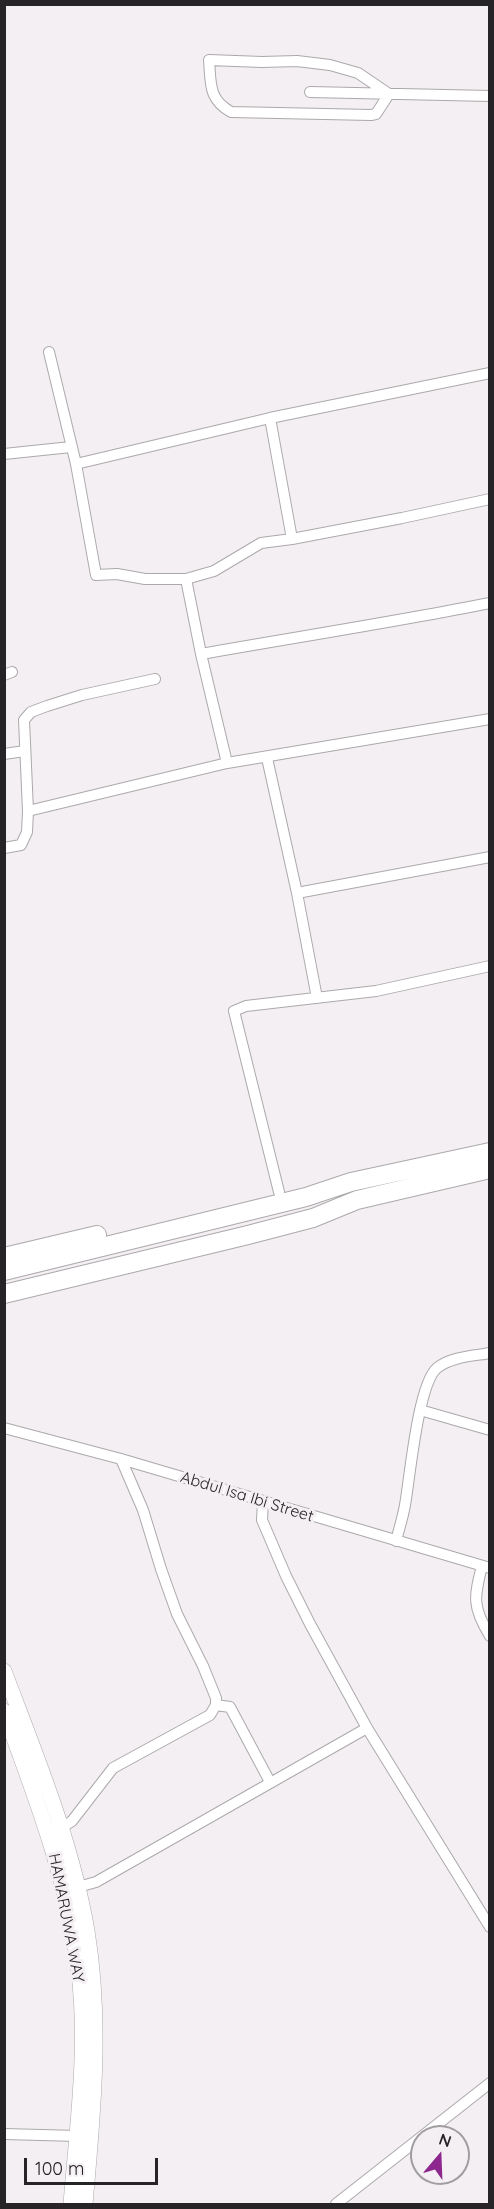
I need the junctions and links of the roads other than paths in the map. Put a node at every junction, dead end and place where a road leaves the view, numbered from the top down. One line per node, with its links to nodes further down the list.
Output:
1 (310, 92): 2 (street)
2 (389, 94): 2 (street); 3 (street)
3 (489, 96)
4 (49, 352): 7 (street)
5 (489, 374): 6 (street)
6 (270, 418): 9 (street); 11 (street)
7 (71, 447): 8 (street); 9 (street)
8 (4, 454)
9 (76, 464): 12 (street)
10 (489, 499): 11 (street)
11 (292, 539): 12 (street)
12 (186, 579): 14 (street)
13 (489, 603): 14 (street)
14 (201, 654): 20 (street)
15 (155, 679): 17 (street)
16 (489, 719): 19 (street)
17 (25, 751): 18 (street); 21 (street)
18 (4, 754)
19 (267, 758): 20 (street); 24 (street)
20 (227, 763): 21 (street)
21 (28, 811): 22 (street)
22 (4, 848)
23 (489, 857): 24 (street)
24 (297, 893): 26 (street)
25 (489, 966): 26 (street)
26 (317, 998): 30 (street)
27 (489, 1152): 29 (highway)
28 (489, 1169): 29 (highway)
29 (354, 1191): 30 (highway); 31 (highway); 35 (highway)
30 (279, 1192): 32 (highway)
31 (246, 1217): 33 (highway); 34 (highway)
32 (4, 1257)
33 (4, 1271)
34 (4, 1282)
35 (4, 1294)
36 (489, 1353): 37 (street)
37 (420, 1410): 39 (street); 42 (street)
38 (4, 1428): 40 (street, Abdul Isa Ibi Street)
39 (489, 1430)
40 (121, 1459): 41 (street, Abdul Isa Ibi Street); 46 (street)
41 (263, 1501): 42 (street, Abdul Isa Ibi Street); 48 (street)
42 (396, 1541): 43 (street, Abdul Isa Ibi Street)
43 (486, 1567): 44 (street)
44 (489, 1636)
45 (4, 1671): 50 (main road)
46 (216, 1705): 49 (street); 50 (street)
47 (4, 1711): 55 (main road, HAMARUWA WAY)
48 (367, 1728): 49 (street); 52 (street)
49 (270, 1782): 51 (street)
50 (61, 1828): 51 (main road)
51 (78, 1887): 57 (main road)
52 (489, 1927)
53 (489, 2083): 58 (street)
54 (4, 2134): 55 (street)
55 (78, 2136): 56 (main road, HAMARUWA WAY)
56 (71, 2205)
57 (85, 2205)
58 (336, 2205)

